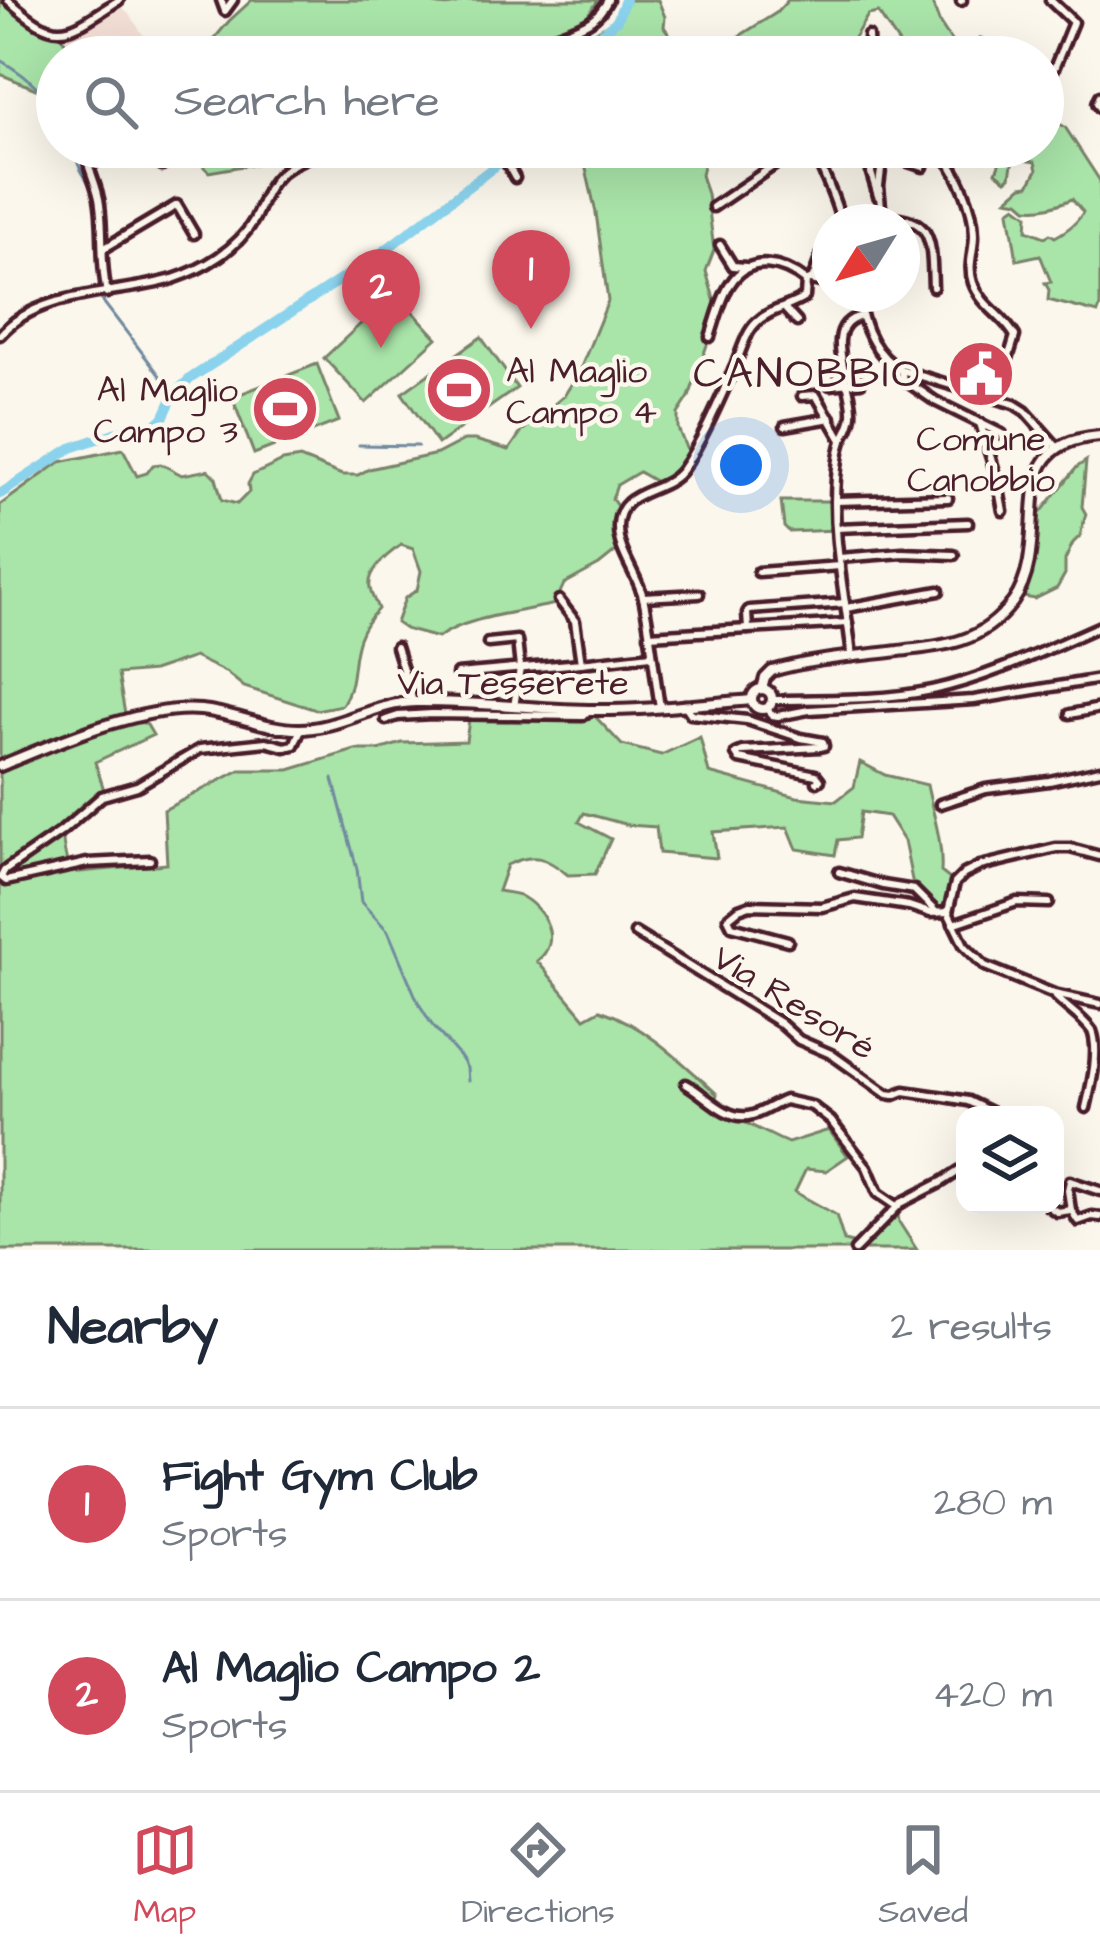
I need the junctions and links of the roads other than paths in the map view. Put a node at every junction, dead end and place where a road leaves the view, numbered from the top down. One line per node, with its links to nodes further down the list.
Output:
1 (8, 0): 2 (street)
2 (119, 0)
3 (221, 0): 4 (street)
4 (233, 0)
5 (608, 0): 7 (street)
6 (1050, 0): 8 (street)
7 (553, 36)
8 (1064, 44)
9 (1100, 96): 10 (street)
10 (1100, 108)
11 (89, 168): 27 (street)
12 (289, 168): 33 (street)
13 (509, 168): 19 (street)
14 (770, 168): 23 (street)
15 (821, 168): 21 (street)
16 (872, 168): 20 (street)
17 (880, 168): 20 (street)
18 (954, 168): 45 (street)
19 (514, 178)
20 (880, 199): 22 (street)
21 (838, 204)
22 (880, 204)
23 (713, 207)
24 (920, 226): 32 (street)
25 (194, 234): 27 (street)
26 (720, 245): 28 (street)
27 (103, 249): 33 (street)
28 (749, 266): 30 (street); 39 (street)
29 (812, 274): 30 (street)
30 (809, 280): 31 (street); 34 (street)
31 (812, 281)
32 (933, 286)
33 (104, 293): 38 (street)
34 (785, 310): 37 (street); 63 (street)
35 (861, 312): 36 (street)
36 (861, 315): 41 (street); 43 (street)
37 (797, 322)
38 (0, 335)
39 (710, 337)
40 (828, 368): 43 (street)
41 (901, 370): 45 (street); 47 (street)
42 (861, 382): 43 (street)
43 (848, 383): 51 (street)
44 (802, 396): 46 (street)
45 (990, 396): 52 (street)
46 (830, 418): 48 (street); 51 (street)
47 (980, 423): 49 (street); 55 (street)
48 (785, 426)
49 (1002, 434)
50 (1100, 436): 52 (main road)
51 (842, 440): 54 (street)
52 (1057, 447): 73 (main road)
53 (948, 498): 54 (street)
54 (836, 501): 57 (street)
55 (1003, 511)
56 (968, 524): 57 (street)
57 (836, 528): 59 (street)
58 (954, 555): 59 (street)
59 (839, 562): 60 (street); 65 (street)
60 (758, 572)
61 (939, 591): 65 (street)
62 (699, 594): 63 (street)
63 (643, 597): 69 (street)
64 (559, 600): 74 (street)
65 (845, 605): 66 (street); 68 (street)
66 (848, 623): 68 (street); 73 (street)
67 (1100, 626): 81 (street)
68 (748, 628): 69 (street)
69 (649, 635): 72 (street)
70 (488, 643): 75 (street)
71 (396, 647): 80 (street)
72 (651, 656): 74 (street); 84 (street)
73 (852, 657): 78 (main road)
74 (580, 663): 75 (street)
75 (520, 668): 76 (street); 83 (street)
76 (457, 674)
77 (1100, 679): 81 (street)
78 (762, 689): 79 (main road); 81 (main road)
79 (752, 700): 81 (main road); 82 (main road, Via Tesserete)
80 (413, 702): 83 (main road, Via Tesserete); 89 (main road, Via Tesserete)
81 (769, 704)
82 (685, 705): 84 (main road, Via Tesserete); 92 (street)
83 (514, 707): 86 (main road, Via Tesserete)
84 (660, 707): 86 (main road, Via Tesserete)
85 (1100, 708): 87 (street)
86 (590, 710): 88 (street)
87 (1070, 713)
88 (386, 720)
89 (302, 729): 90 (main road, Via Tesserete); 95 (street)
90 (0, 766)
91 (1100, 770): 93 (street)
92 (817, 782)
93 (940, 804)
94 (1100, 856): 98 (street)
95 (150, 860)
96 (839, 872): 99 (street)
97 (1049, 903): 100 (street)
98 (948, 912): 99 (street); 100 (street)
99 (937, 913): 102 (street)
100 (953, 924): 103 (street)
101 (635, 933): 106 (street, Via Resoré)
102 (788, 941)
103 (1054, 994): 104 (street); 107 (street)
104 (1100, 1004)
105 (686, 1084): 110 (street)
106 (978, 1106)
107 (1086, 1108)
108 (956, 1172): 110 (street)
109 (1100, 1191): 111 (street)
110 (897, 1206): 114 (street)
111 (1071, 1210): 112 (street); 113 (street)
112 (1064, 1211)
113 (1100, 1217)
114 (855, 1250)

